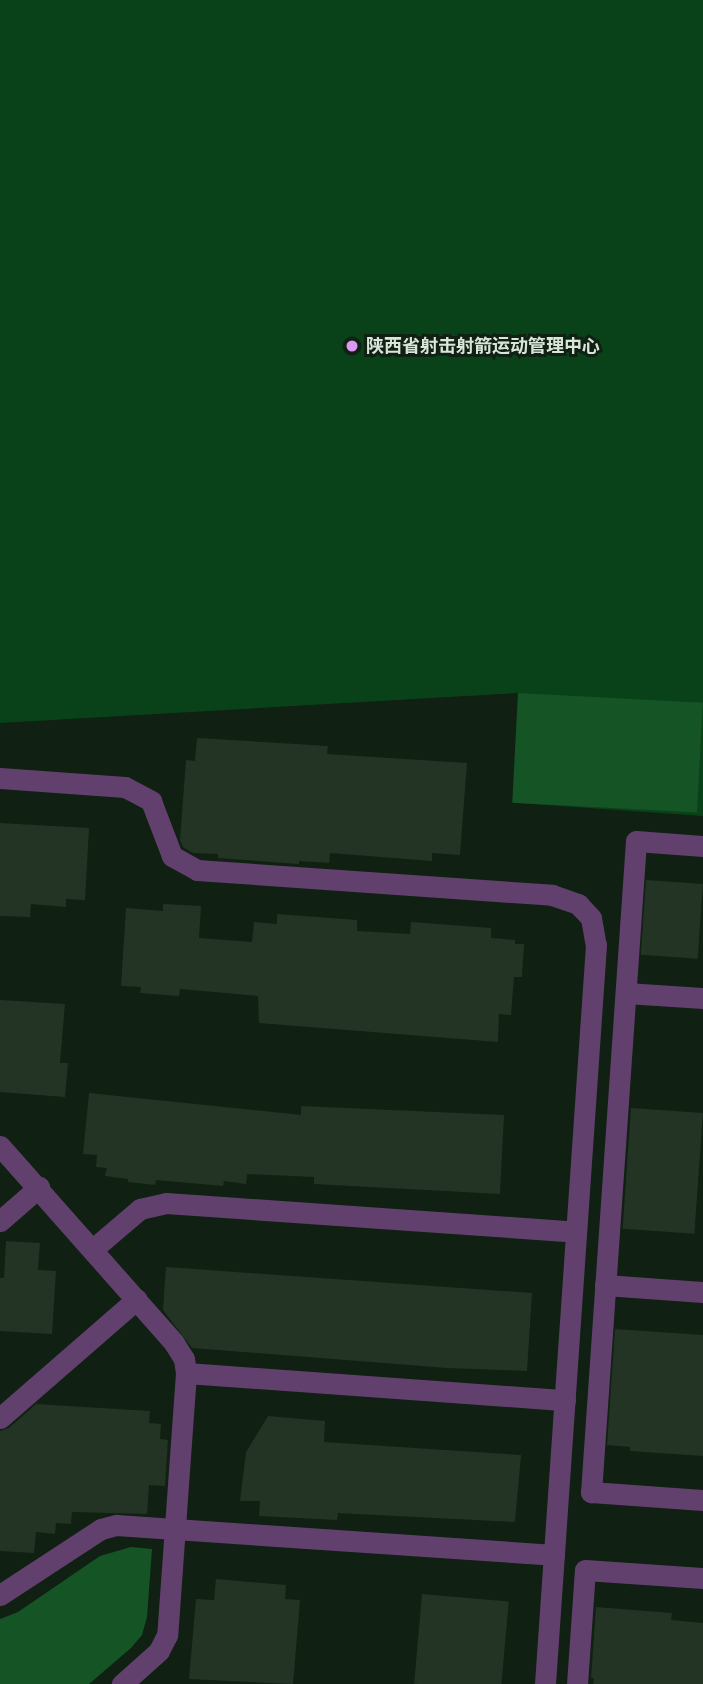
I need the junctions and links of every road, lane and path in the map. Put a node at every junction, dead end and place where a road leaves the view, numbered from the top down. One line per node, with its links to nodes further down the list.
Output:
1 (0, 778): 8 (street)
2 (703, 846): 3 (street)
3 (626, 993): 4 (street); 10 (street)
4 (703, 998)
5 (0, 1146): 6 (street)
6 (39, 1187): 7 (street); 9 (street)
7 (0, 1221)
8 (576, 1232): 9 (street); 14 (street)
9 (93, 1249): 12 (street)
10 (605, 1285): 11 (street); 16 (street)
11 (703, 1292)
12 (137, 1299): 13 (street); 15 (street)
13 (186, 1373): 14 (street); 17 (street)
14 (565, 1400): 18 (street)
15 (0, 1418)
16 (703, 1500)
17 (176, 1529): 18 (street); 20 (street); 21 (street)
18 (554, 1555): 22 (street)
19 (703, 1578): 23 (street)
20 (0, 1595)
21 (122, 1684)
22 (545, 1684)
23 (577, 1684)

